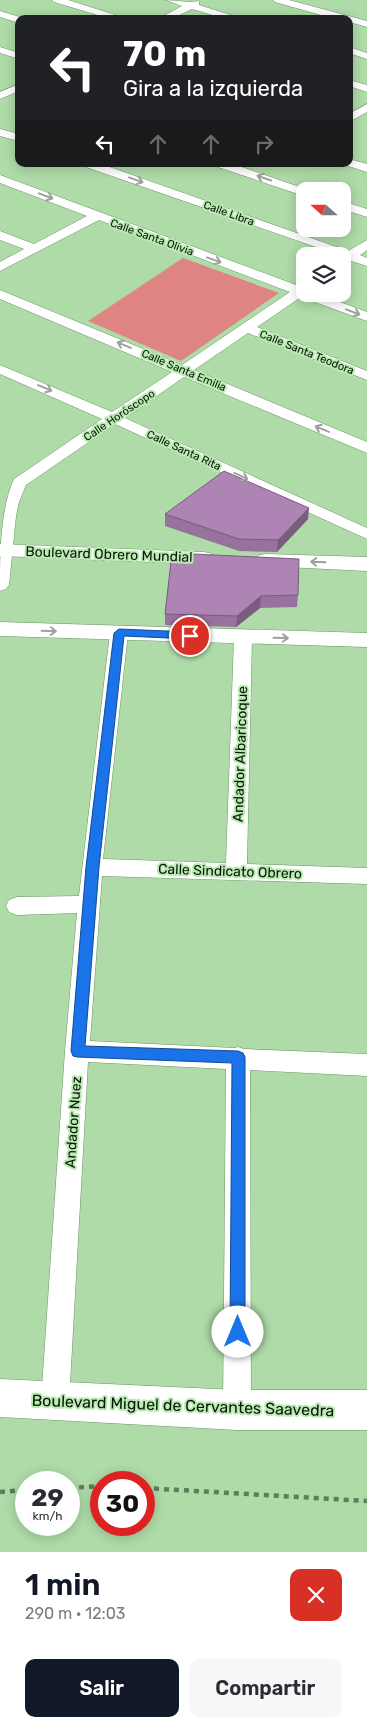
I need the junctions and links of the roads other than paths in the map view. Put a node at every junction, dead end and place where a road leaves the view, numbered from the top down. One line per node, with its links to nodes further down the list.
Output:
1 (57, 0): 7 (street)
2 (171, 0): 5 (street)
3 (203, 0): 5 (street)
4 (278, 0): 10 (street)
5 (191, 5): 8 (street); 9 (street)
6 (0, 14): 11 (street)
7 (109, 15)
8 (171, 15)
9 (225, 15)
10 (333, 15)
11 (15, 19)
12 (353, 20): 13 (street)
13 (367, 24)
14 (0, 50): 16 (street)
15 (353, 51): 17 (street)
16 (15, 55)
17 (367, 56)
18 (353, 84): 19 (street)
19 (367, 89)
20 (367, 107): 21 (street)
21 (353, 121)
22 (0, 132): 23 (street)
23 (15, 137)
24 (353, 163): 27 (street)
25 (98, 167): 35 (street, Calle Libra, one-way to 35)
26 (231, 167): 29 (street, one-way to 26)
27 (367, 168)
28 (0, 179): 32 (street, Calle Santa Olivia, one-way to 32)
29 (296, 189)
30 (351, 208): 31 (street)
31 (367, 213)
32 (97, 216): 36 (street); 41 (street, Calle Santa Olivia, one-way to 41)
33 (0, 235): 36 (street)
34 (367, 244): 37 (street)
35 (314, 247)
36 (34, 249): 40 (street)
37 (351, 255)
38 (351, 260): 39 (street, Calle Libra)
39 (367, 262)
40 (0, 267)
41 (296, 289)
42 (0, 294): 48 (street, Calle Santa Emilia, one-way to 42)
43 (296, 297): 46 (street, Calle Horóscopo)
44 (329, 302): 45 (street, Calle Santa Olivia, one-way to 45)
45 (367, 317)
46 (247, 328): 48 (street, Calle Horóscopo); 49 (street, Calle Santa Teodora)
47 (0, 369): 50 (street, Calle Santa Rita, one-way to 50)
48 (184, 370): 50 (street, Calle Horóscopo); 51 (street, Calle Santa Emilia, one-way to 48)
49 (367, 376)
50 (113, 418): 52 (street, Calle Santa Rita, one-way to 52); 53 (street, Calle Horóscopo)
51 (367, 448)
52 (367, 534)
53 (2, 550): 54 (street, Boulevard Obrero Mundial); 57 (street, Calle Horóscopo)
54 (220, 559)
55 (249, 560): 56 (street, one-way to 55)
56 (367, 564)
57 (0, 585)
58 (0, 629): 59 (street, one-way to 59)
59 (119, 633): 60 (street); 62 (street, Andador Nuez)
60 (243, 638): 61 (street, one-way to 61); 63 (street, Andador Albaricoque)
61 (367, 640)
62 (92, 867): 63 (street, Calle Sindicato Obrero); 65 (street, Andador Nuez)
63 (236, 871): 64 (street, Calle Sindicato Obrero)
64 (367, 876)
65 (90, 904): 66 (street); 67 (street, Andador Nuez)
66 (17, 906)
67 (77, 1051): 68 (street); 71 (street, Andador Nuez)
68 (238, 1057): 69 (street); 72 (street)
69 (367, 1065)
70 (0, 1398): 71 (main road, Boulevard Miguel de Cervantes Saavedra)
71 (55, 1402): 72 (main road, Boulevard Miguel de Cervantes Saavedra)
72 (237, 1410): 73 (main road, Boulevard Miguel de Cervantes Saavedra)
73 (367, 1410)

